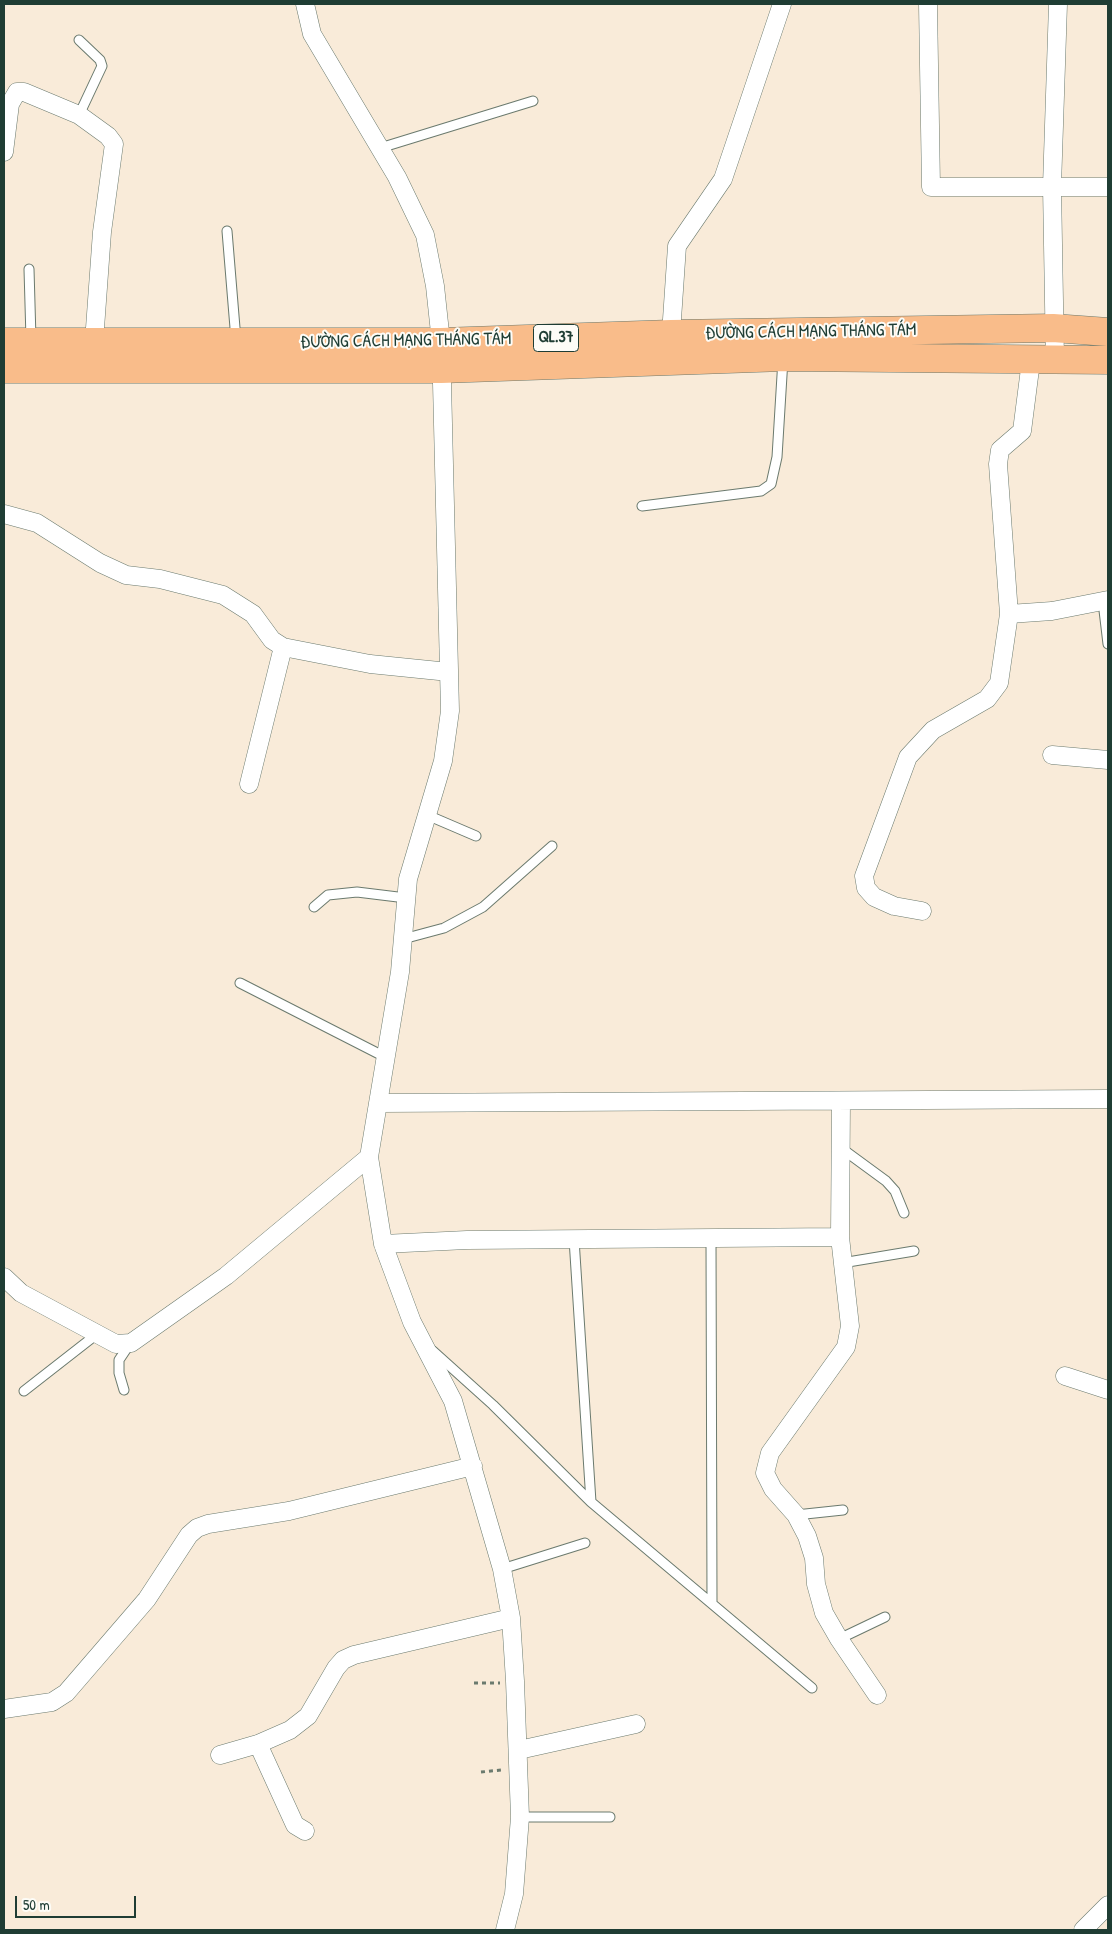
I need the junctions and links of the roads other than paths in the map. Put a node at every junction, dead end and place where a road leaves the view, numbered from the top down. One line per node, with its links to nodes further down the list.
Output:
1 (305, 4): 8 (street)
2 (928, 4): 10 (street)
3 (1058, 4): 10 (street)
4 (780, 5): 16 (street)
5 (78, 40): 7 (lane)
6 (533, 101): 8 (lane)
7 (79, 115): 9 (street); 19 (street)
8 (380, 148): 21 (street)
9 (4, 152)
10 (1052, 186): 11 (street); 14 (street)
11 (1108, 187)
12 (227, 231): 20 (lane)
13 (29, 269): 18 (lane)
14 (1053, 328): 15 (main road, ĐƯỜNG CÁCH MẠNG THÁNG TÁM / QL.37); 22 (main road, ĐƯỜNG CÁCH MẠNG THÁNG TÁM / QL.37); 23 (street)
15 (1108, 332)
16 (670, 334): 21 (main road, ĐƯỜNG CÁCH MẠNG THÁNG TÁM / QL.37); 22 (main road, ĐƯỜNG CÁCH MẠNG THÁNG TÁM / QL.37)
17 (4, 342): 18 (main road, ĐƯỜNG CÁCH MẠNG THÁNG TÁM / QL.37)
18 (30, 342): 19 (main road, ĐƯỜNG CÁCH MẠNG THÁNG TÁM / QL.37)
19 (94, 342): 20 (main road, ĐƯỜNG CÁCH MẠNG THÁNG TÁM / QL.37)
20 (236, 342): 21 (main road, ĐƯỜNG CÁCH MẠNG THÁNG TÁM / QL.37)
21 (440, 342): 26 (street)
22 (783, 345): 23 (main road, ĐƯỜNG CÁCH MẠNG THÁNG TÁM / QL.37); 26 (main road, ĐƯỜNG CÁCH MẠNG THÁNG TÁM / QL.37); 27 (lane)
23 (1043, 360): 24 (main road, ĐƯỜNG CÁCH MẠNG THÁNG TÁM / QL.37); 30 (street)
24 (1108, 360)
25 (4, 368): 26 (main road, ĐƯỜNG CÁCH MẠNG THÁNG TÁM / QL.37)
26 (441, 369): 33 (street)
27 (642, 506)
28 (4, 514): 32 (street)
29 (1106, 601): 30 (street); 31 (lane)
30 (1010, 614): 42 (street)
31 (1108, 644)
32 (283, 647): 33 (street); 36 (street)
33 (449, 672): 37 (street)
34 (1052, 754): 35 (street)
35 (1108, 760)
36 (249, 784)
37 (427, 815): 38 (lane); 40 (street)
38 (476, 836)
39 (552, 846): 43 (lane)
40 (406, 898): 41 (lane); 43 (street)
41 (314, 907)
42 (922, 911)
43 (403, 939): 45 (street)
44 (240, 983): 45 (lane)
45 (387, 1058): 48 (street)
46 (1108, 1099): 47 (street)
47 (841, 1101): 48 (street); 49 (street)
48 (380, 1103): 50 (street)
49 (841, 1148): 51 (lane); 52 (street)
50 (369, 1157): 55 (street); 61 (street)
51 (904, 1213)
52 (840, 1237): 54 (street); 57 (street)
53 (574, 1240): 54 (street); 55 (street); 67 (lane)
54 (712, 1240): 72 (lane)
55 (383, 1244): 60 (street)
56 (914, 1251): 57 (lane)
57 (842, 1263): 69 (street)
58 (4, 1277): 59 (street)
59 (97, 1334): 61 (street); 65 (lane)
60 (422, 1341): 66 (street); 67 (lane)
61 (131, 1343): 63 (lane)
62 (1065, 1376): 64 (street)
63 (124, 1390)
64 (1108, 1390)
65 (24, 1391)
66 (473, 1466): 71 (street); 78 (street)
67 (591, 1502): 72 (lane)
68 (843, 1510): 69 (lane)
69 (796, 1515): 75 (street)
70 (585, 1543): 71 (lane)
71 (502, 1569): 74 (street)
72 (712, 1603): 76 (lane)
73 (885, 1617): 75 (lane)
74 (511, 1618): 80 (street); 81 (street)
75 (839, 1639): 77 (street)
76 (812, 1688)
77 (877, 1695)
78 (4, 1708)
79 (636, 1724): 81 (street)
80 (258, 1744): 82 (street); 85 (street)
81 (519, 1750): 83 (street)
82 (220, 1755)
83 (520, 1817): 84 (lane); 87 (street)
84 (610, 1818)
85 (305, 1830)
86 (1108, 1905): 88 (street)
87 (512, 1926)
88 (1083, 1930)

